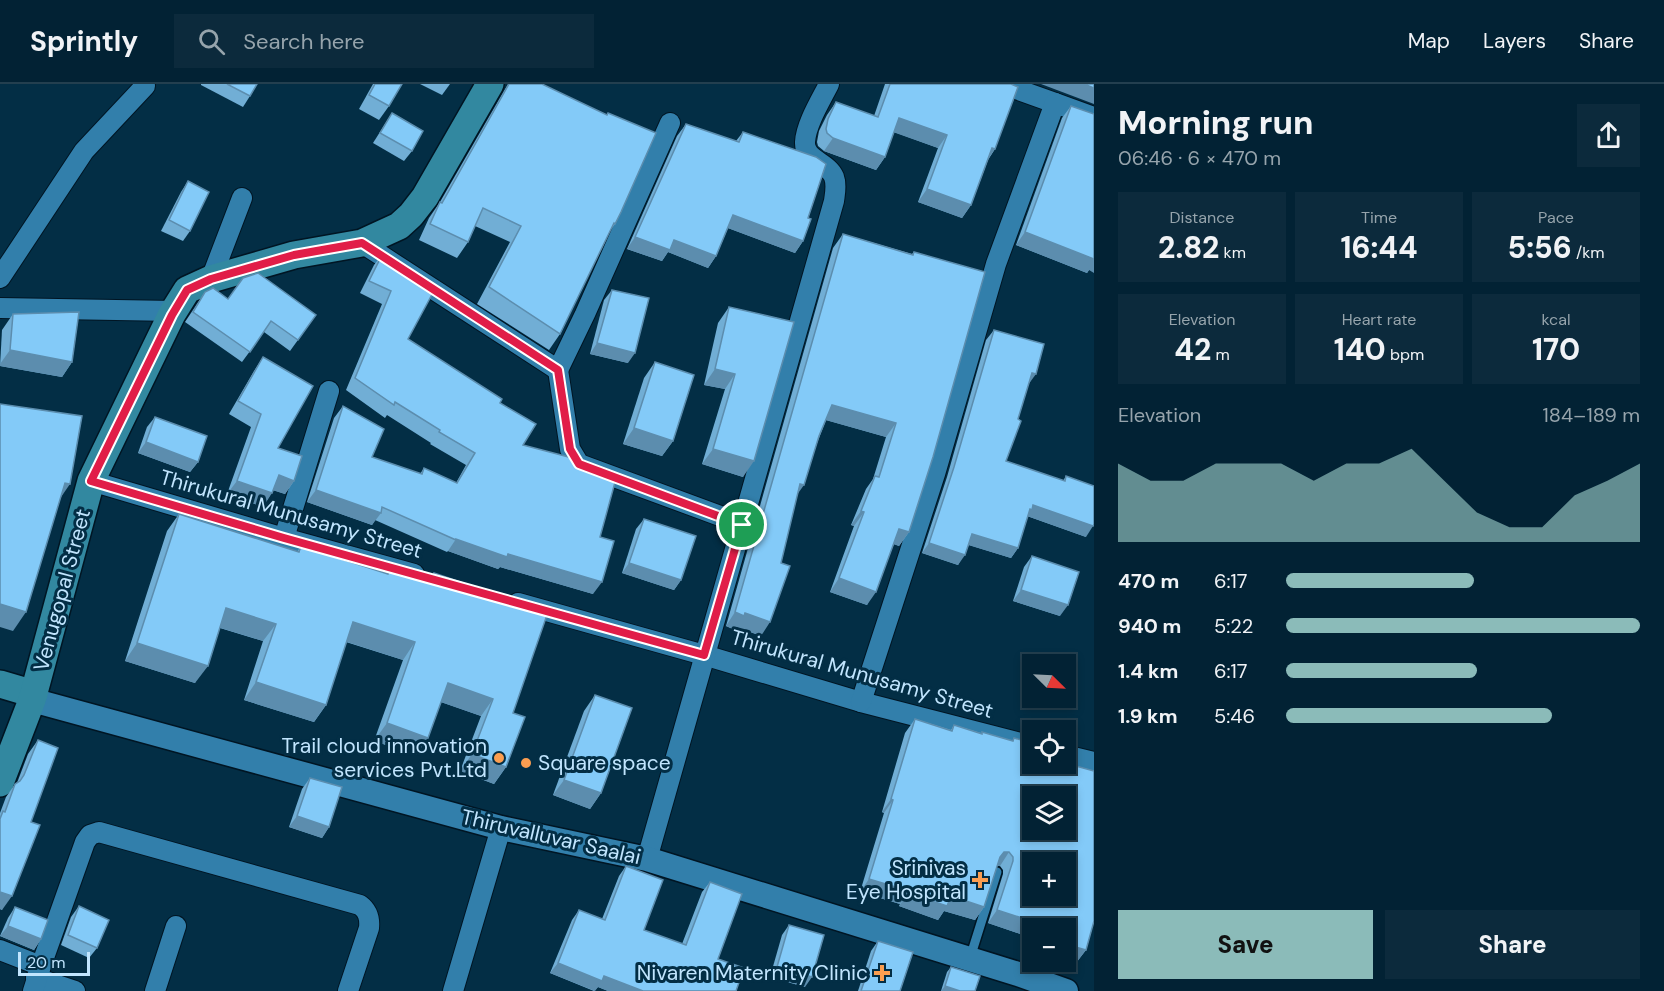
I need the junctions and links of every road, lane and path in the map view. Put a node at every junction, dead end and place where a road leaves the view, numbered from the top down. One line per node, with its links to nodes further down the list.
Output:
1 (490, 84): 9 (main road, Venugopal Street)
2 (829, 84): 17 (street)
3 (1002, 84): 5 (street)
4 (145, 86): 10 (street)
5 (1055, 103): 6 (street); 24 (street)
6 (1094, 117)
7 (670, 123): 14 (street)
8 (242, 198): 11 (street)
9 (362, 243): 11 (main road, Venugopal Street); 14 (street)
10 (0, 278)
11 (211, 279): 13 (main road, Venugopal Street)
12 (0, 308): 13 (street)
13 (174, 310): 16 (main road, Venugopal Street)
14 (558, 370): 17 (street)
15 (328, 391): 18 (street)
16 (91, 481): 18 (street, Thirukural Munusamy Street); 23 (main road, Venugopal Street)
17 (742, 525): 21 (street)
18 (284, 538): 19 (street, Thirukural Munusamy Street)
19 (432, 579)
20 (500, 598): 21 (street, Thirukural Munusamy Street)
21 (704, 655): 24 (street, Thirukural Munusamy Street); 31 (street)
22 (0, 684): 23 (main road, Thiruvalluvar Saalai)
23 (31, 702): 25 (main road, Thiruvalluvar Saalai); 29 (main road, Venugopal Street); 30 (street, Thiruvalluvar Saalai)
24 (861, 702): 26 (street, Thirukural Munusamy Street)
25 (0, 703)
26 (1022, 743)
27 (1076, 757): 28 (street)
28 (1094, 762)
29 (0, 783)
30 (501, 828): 31 (street, Thiruvalluvar Saalai); 41 (street)
31 (647, 859): 35 (street, Thiruvalluvar Saalai)
32 (997, 872): 35 (lane)
33 (176, 926): 39 (street)
34 (0, 950): 36 (street)
35 (969, 959): 37 (street, Thiruvalluvar Saalai)
36 (37, 978): 38 (street); 40 (street)
37 (1016, 983): 42 (street, Thiruvalluvar Saalai)
38 (75, 991)
39 (155, 991)
40 (348, 991)
41 (453, 991)
42 (1066, 991)

